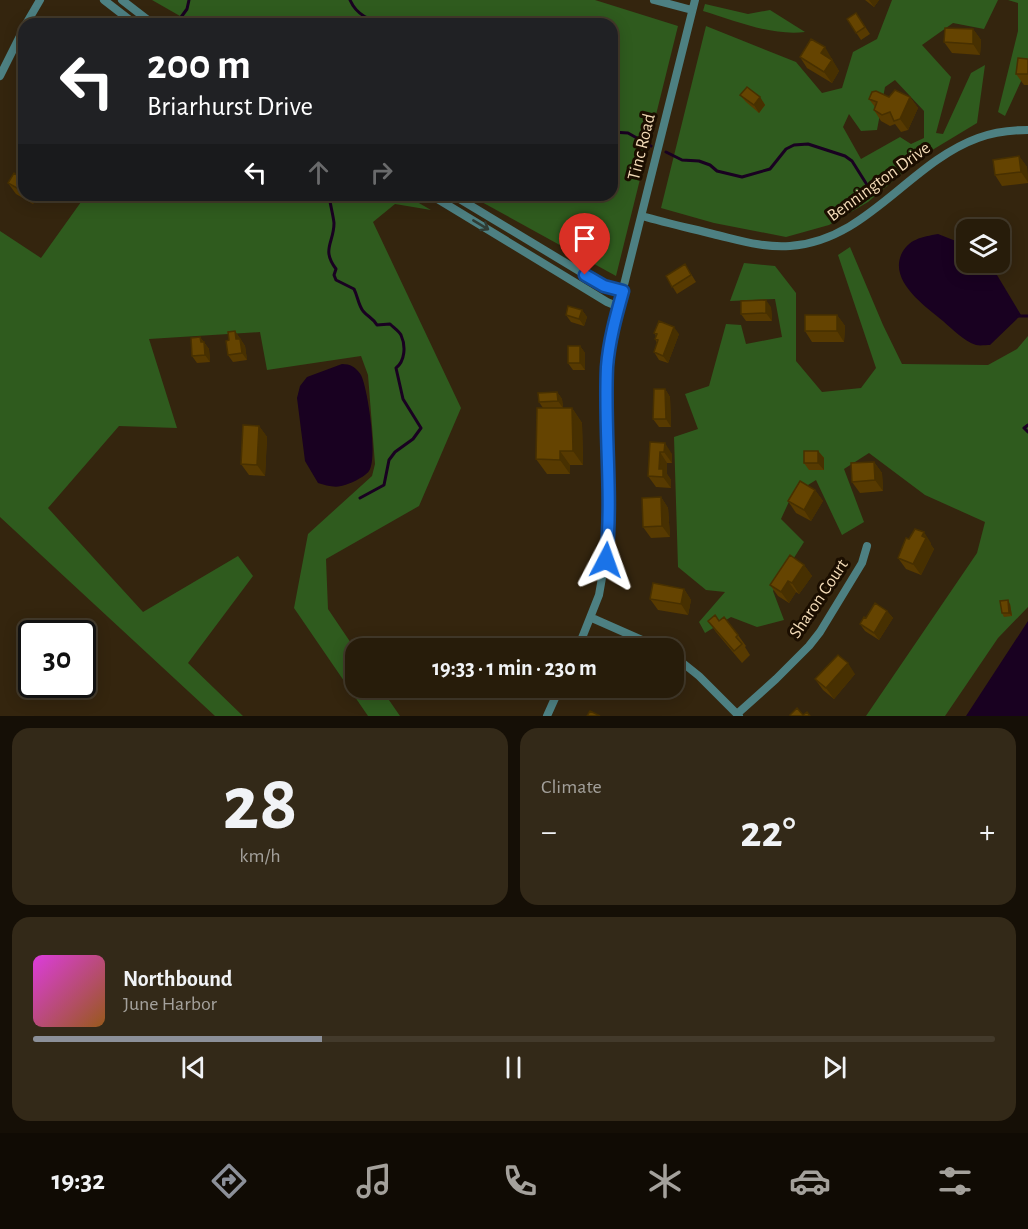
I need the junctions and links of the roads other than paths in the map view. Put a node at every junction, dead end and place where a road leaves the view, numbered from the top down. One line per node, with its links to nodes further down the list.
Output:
1 (40, 0): 7 (street)
2 (104, 0): 8 (street)
3 (122, 0): 9 (street)
4 (654, 0): 6 (street)
5 (695, 0): 6 (street, Tinc Road)
6 (692, 10): 15 (street, Tinc Road)
7 (30, 18)
8 (127, 18)
9 (145, 18)
10 (18, 40): 11 (street)
11 (0, 76)
12 (1028, 130): 15 (street, Bennington Drive)
13 (441, 201): 17 (street, one-way to 17)
14 (463, 201): 16 (street)
15 (642, 216): 16 (street, Tinc Road)
16 (623, 291): 17 (street, Tinc Road)
17 (619, 307): 19 (street, Tinc Road)
18 (867, 546): 24 (street, Sharon Court)
19 (592, 618): 20 (street, Tinc Road); 21 (street)
20 (583, 638)
21 (637, 638)
22 (684, 664): 24 (street)
23 (555, 698): 25 (street)
24 (738, 715)
25 (547, 716)

